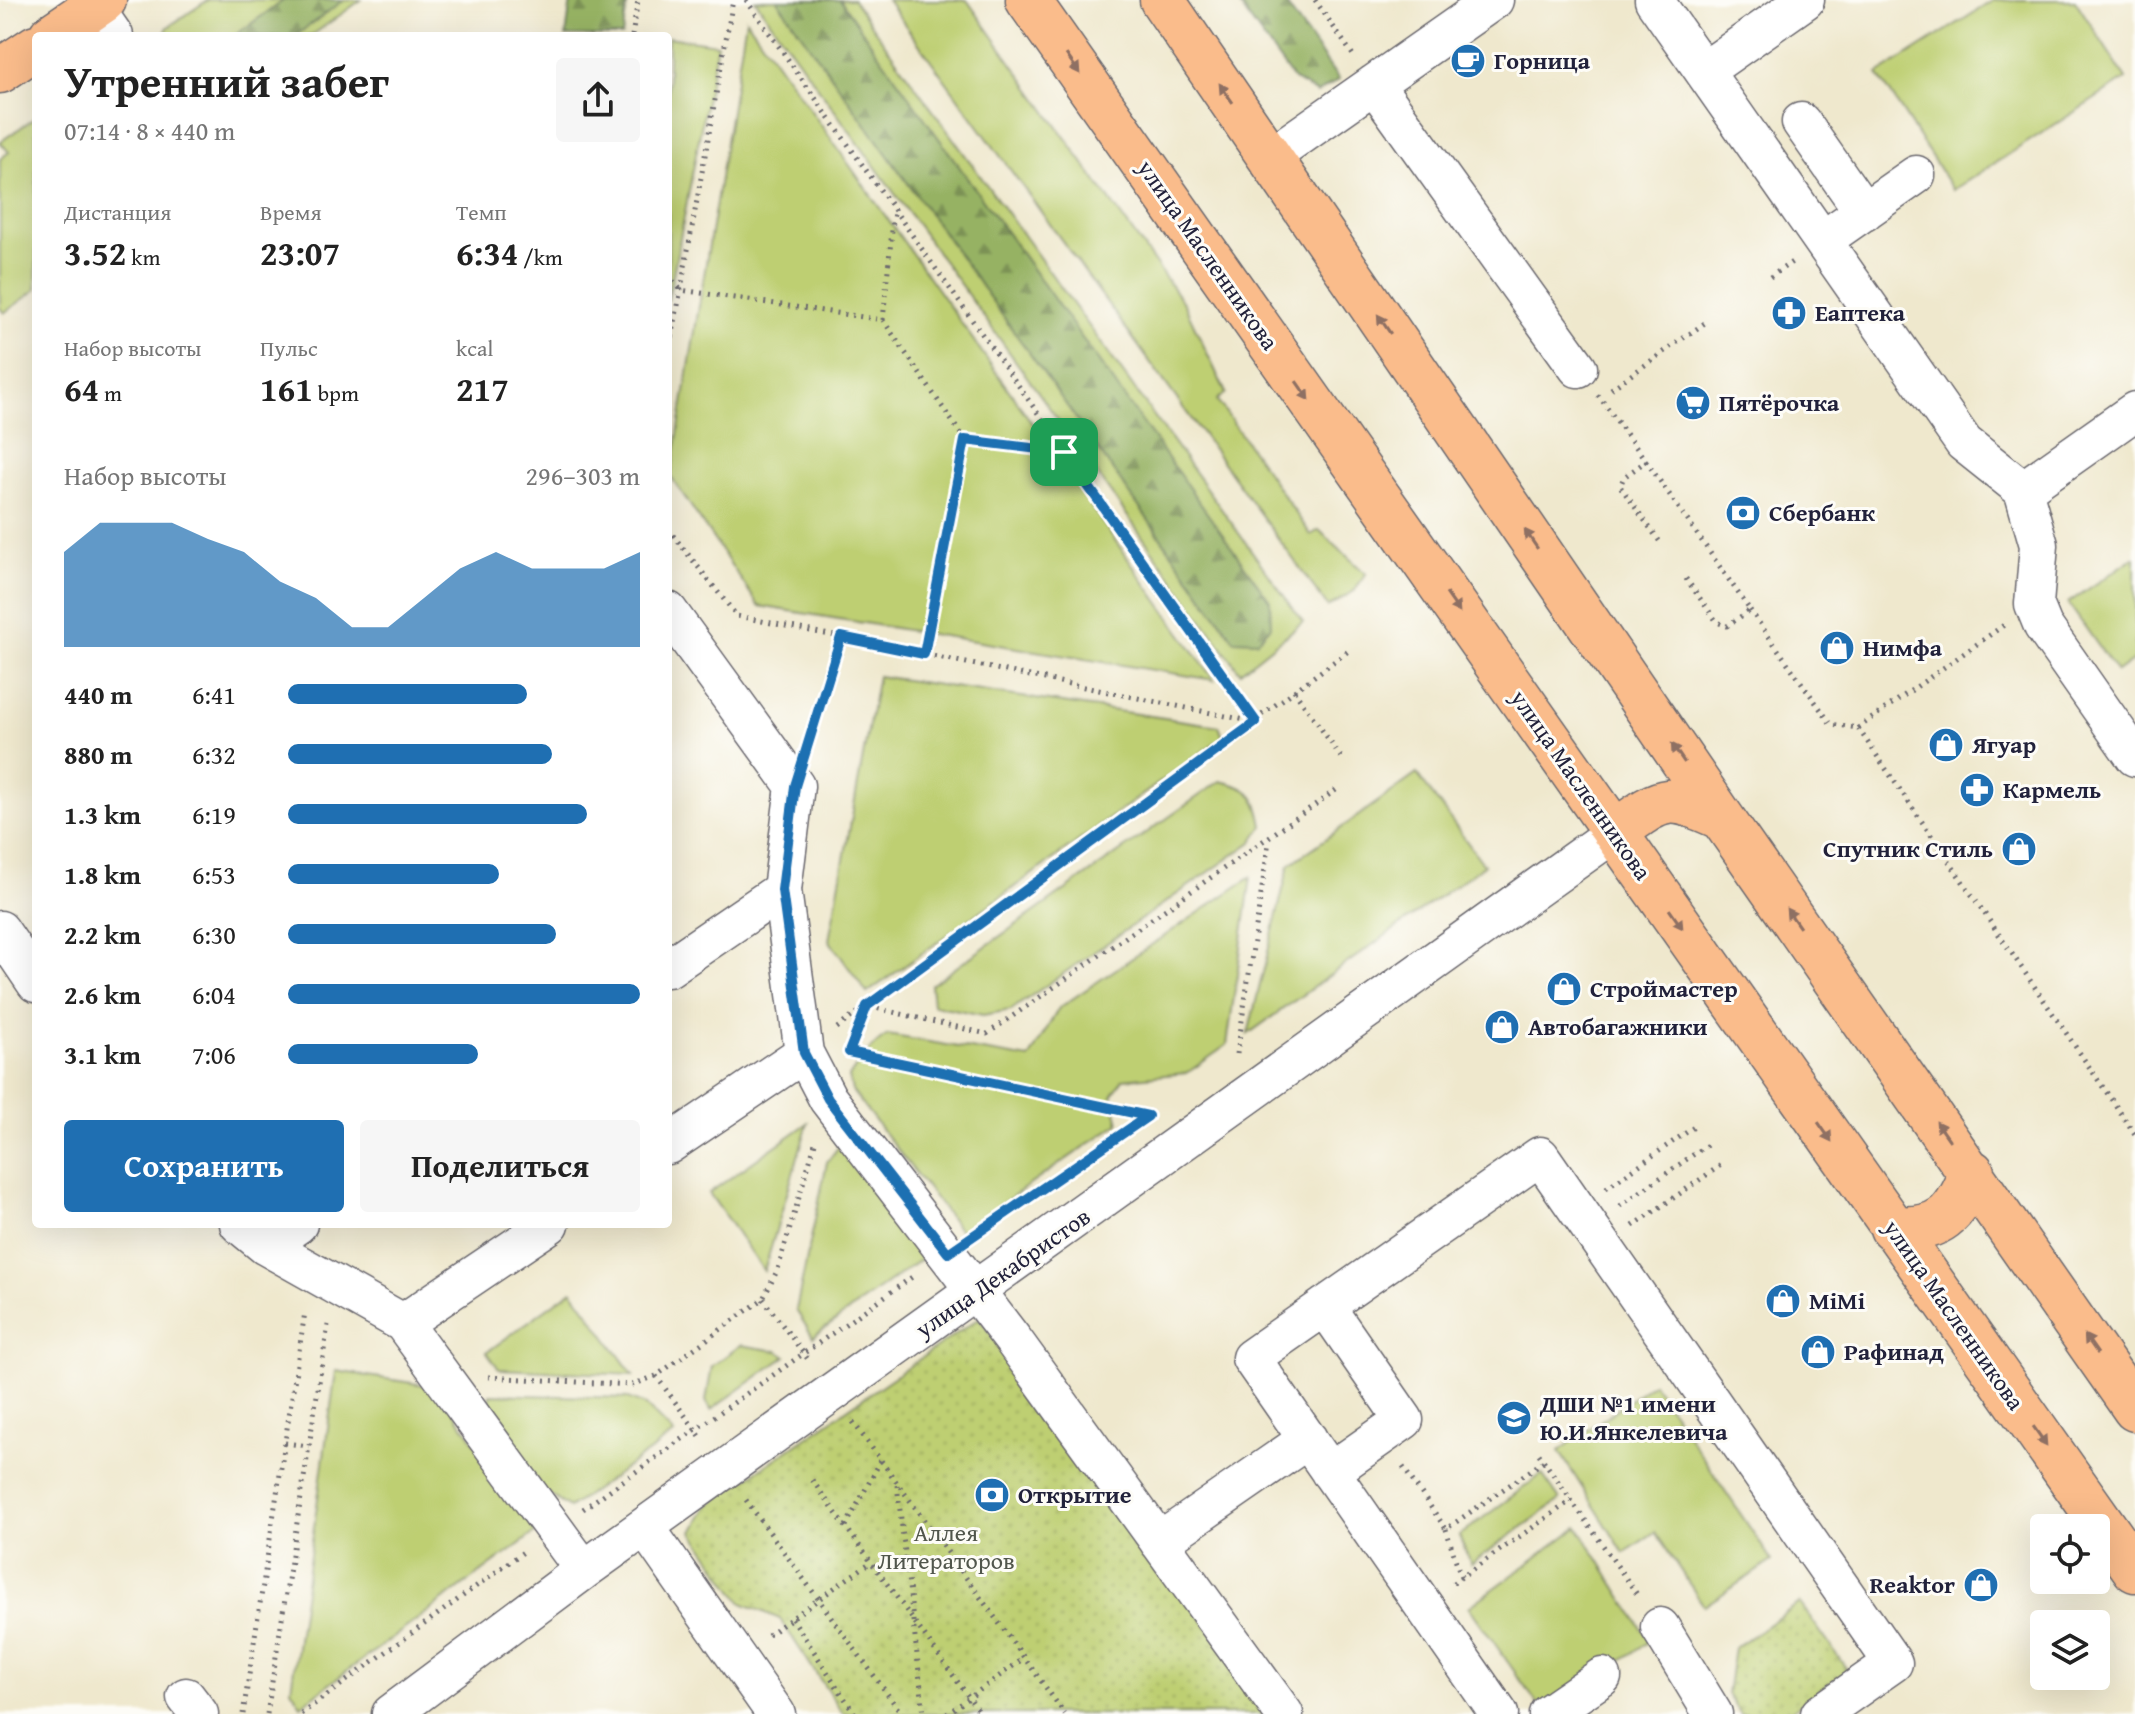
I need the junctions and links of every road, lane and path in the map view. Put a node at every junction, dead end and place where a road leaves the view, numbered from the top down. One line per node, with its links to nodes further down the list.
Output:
1 (638, 0): 12 (path)
2 (733, 0): 24 (path)
3 (746, 0): 20 (path)
4 (1028, 0): 51 (main road, улица Масленникова, one-way to 51)
5 (1162, 0): 18 (main road, one-way to 5)
6 (1315, 0): 16 (path)
7 (1494, 0): 16 (street)
8 (1654, 0): 15 (street)
9 (1805, 0): 15 (street)
10 (104, 14): 11 (main road)
11 (61, 32)
12 (633, 32)
13 (32, 50): 14 (main road)
14 (0, 71)
15 (1704, 71): 22 (street)
16 (1374, 84): 18 (street); 28 (street)
17 (1801, 122): 21 (street)
18 (1270, 157): 50 (main road, one-way to 18)
19 (1916, 175): 21 (street)
20 (894, 210): 25 (path); 31 (path)
21 (1864, 212): 22 (street)
22 (1823, 240): 33 (street)
23 (672, 280): 24 (path)
24 (681, 290): 25 (path); 27 (path)
25 (883, 320): 30 (path)
26 (1709, 320): 28 (path)
27 (672, 339)
28 (1589, 382): 32 (path)
29 (2135, 411): 33 (street)
30 (965, 440): 31 (path); 42 (path)
31 (1064, 452): 44 (path)
32 (1646, 461): 35 (path); 38 (path)
33 (2023, 490): 37 (street)
34 (672, 534): 40 (path)
35 (1660, 542)
36 (1684, 576): 38 (path)
37 (2034, 604): 45 (path); 46 (street)
38 (1750, 610): 45 (path)
39 (672, 617): 48 (street)
40 (841, 637): 42 (path); 48 (path)
41 (1351, 649): 43 (path)
42 (924, 654): 44 (path)
43 (1294, 690): 44 (path); 47 (path)
44 (1256, 722): 57 (path)
45 (1858, 728): 67 (path)
46 (2135, 757)
47 (1343, 760)
48 (795, 786): 53 (street)
49 (1336, 790): 52 (path)
50 (1722, 818): 51 (main road); 71 (main road, one-way to 50)
51 (1615, 832): 75 (main road, улица Масленникова, one-way to 75); 79 (street, улица Декабристов)
52 (1269, 840): 57 (path); 61 (path)
53 (782, 890): 55 (street); 60 (street)
54 (0, 930): 56 (street)
55 (672, 965)
56 (19, 974)
57 (867, 1006): 59 (path); 60 (path)
58 (1250, 1045): 61 (path)
59 (849, 1052): 60 (path); 63 (path); 65 (path)
60 (804, 1053): 63 (street); 68 (street)
61 (1237, 1054): 62 (path)
62 (1224, 1063)
63 (828, 1099): 77 (street); 82 (path)
64 (1161, 1107): 65 (path)
65 (1148, 1116): 77 (path)
66 (1697, 1125): 72 (path)
67 (2135, 1134)
68 (672, 1142)
69 (1710, 1143): 72 (path)
70 (1724, 1163): 72 (path)
71 (1972, 1172): 75 (main road); 83 (main road, one-way to 71)
72 (1590, 1227): 80 (street); 128 (street)
73 (282, 1228): 76 (street)
74 (544, 1228): 81 (street)
75 (1892, 1228): 104 (main road, улица Масленникова, one-way to 104)
76 (253, 1235): 78 (street)
77 (948, 1253): 79 (street); 99 (path)
78 (323, 1278): 81 (street); 87 (path); 88 (path)
79 (977, 1292): 98 (street, улица Декабристов); 101 (street)
80 (1325, 1306): 84 (street); 85 (street)
81 (403, 1323): 82 (street)
82 (443, 1374): 99 (street)
83 (2135, 1409)
84 (1382, 1436): 92 (street); 100 (path)
85 (1308, 1439): 92 (street); 101 (street)
86 (867, 1442): 90 (path)
87 (285, 1443): 88 (path); 113 (path)
88 (309, 1446): 114 (path)
89 (1539, 1454): 91 (path)
90 (881, 1460): 94 (path); 97 (path)
91 (1544, 1461): 95 (path); 100 (path)
92 (1330, 1472): 125 (street)
93 (812, 1480): 97 (path)
94 (897, 1483): 108 (path); 110 (path)
95 (1572, 1500): 100 (path); 106 (path)
96 (758, 1517): 105 (path)
97 (846, 1526): 102 (path)
98 (645, 1527): 103 (street, улица Декабристов); 109 (street)
99 (555, 1529): 103 (street); 115 (path)
100 (1446, 1529)
101 (1159, 1542): 124 (street)
102 (871, 1562): 105 (path); 108 (path)
103 (584, 1570): 116 (street, улица Декабристов)
104 (2135, 1570)
105 (818, 1600): 107 (path); 119 (path)
106 (1650, 1613): 127 (street)
107 (792, 1618): 109 (path); 118 (path)
108 (913, 1620): 112 (path); 120 (path)
109 (736, 1657): 117 (street)
110 (1024, 1658): 112 (path); 123 (path)
111 (1602, 1677): 126 (street)
112 (969, 1698): 121 (path); 122 (path)
113 (243, 1714)
114 (267, 1714)
115 (301, 1714)
116 (391, 1714)
117 (776, 1714)
118 (855, 1714)
119 (902, 1714)
120 (924, 1714)
121 (947, 1714)
122 (981, 1714)
123 (1065, 1714)
124 (1284, 1714)
125 (1499, 1714)
126 (1548, 1714)
127 (1713, 1714)
128 (1820, 1714)

